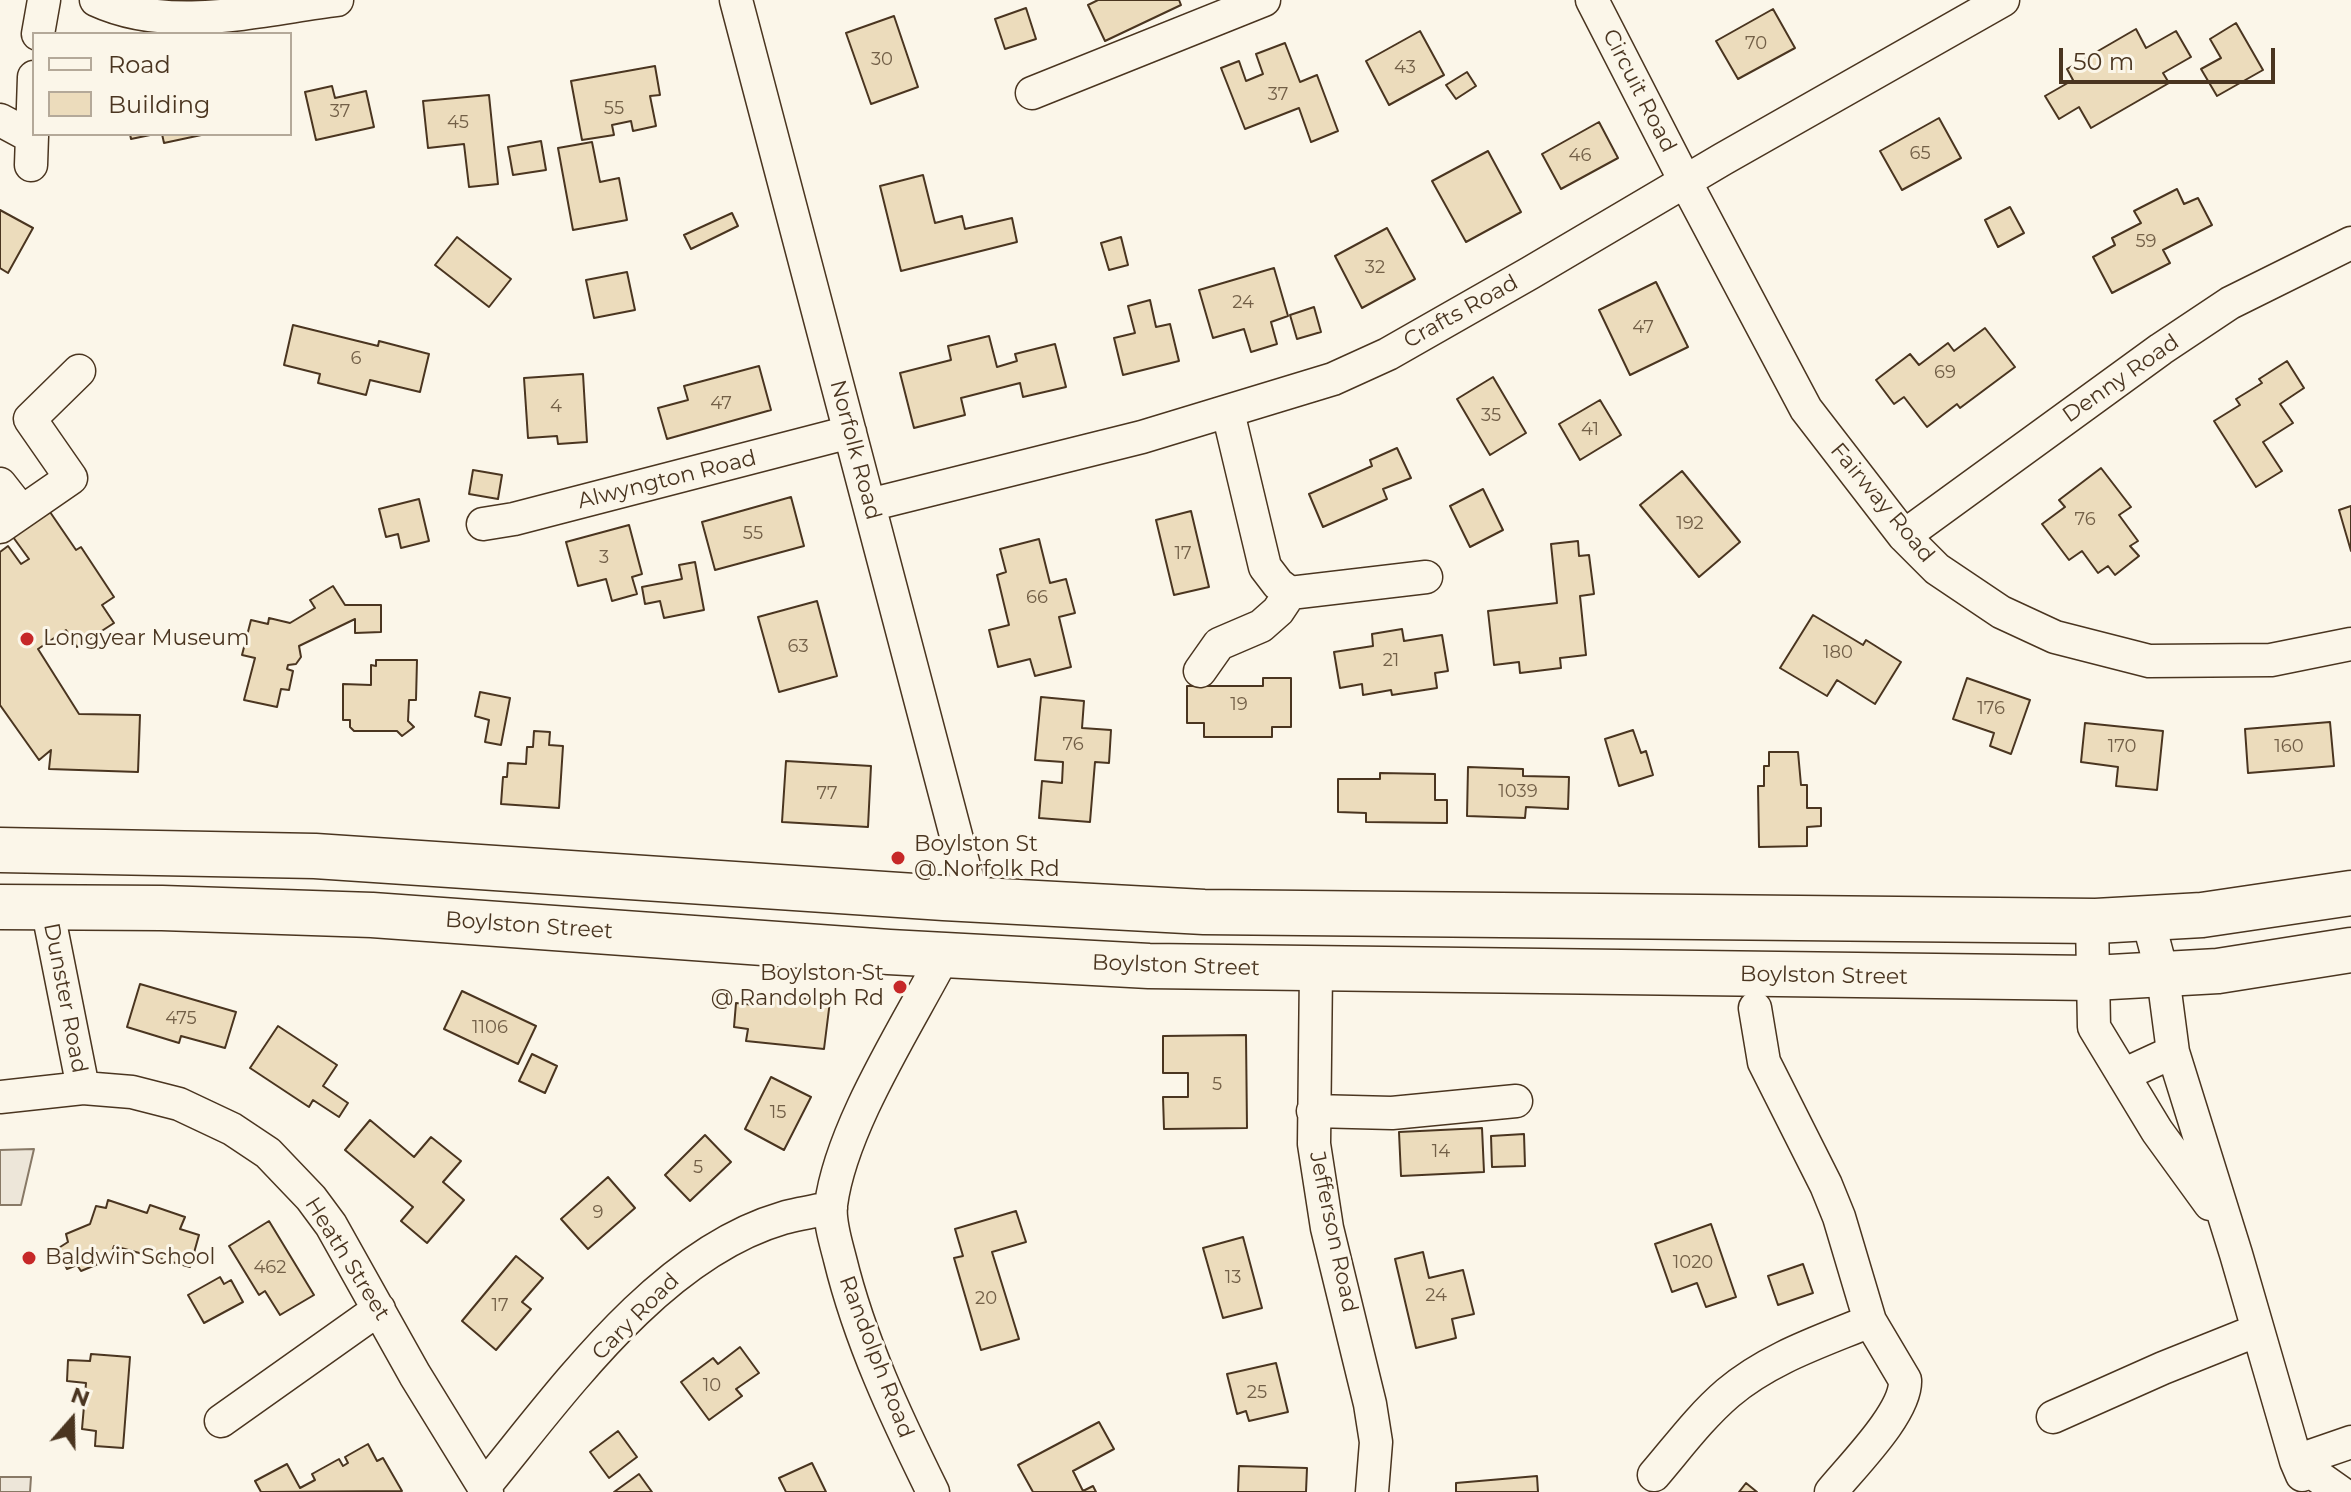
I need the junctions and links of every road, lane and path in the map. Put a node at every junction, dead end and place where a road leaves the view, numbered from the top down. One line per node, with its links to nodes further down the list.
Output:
1 (44, 0): 8 (street)
2 (96, 0): 3 (street)
3 (337, 0)
4 (736, 0): 16 (street, Norfolk Road)
5 (1264, 0): 9 (street)
6 (1592, 0): 12 (street, Circuit Road)
7 (2003, 0): 12 (street, Crafts Road)
8 (38, 32)
9 (1032, 93)
10 (0, 120): 11 (street)
11 (32, 136)
12 (1685, 181): 15 (street, Crafts Road); 21 (street, Fairway Road)
13 (2351, 243): 21 (street, Denny Road)
14 (79, 371): 19 (street)
15 (1228, 412): 18 (street, Crafts Road); 23 (street)
16 (850, 432): 18 (street, Norfolk Road); 20 (street, Alwyngton Road)
17 (0, 484): 19 (street)
18 (869, 505): 28 (street, Norfolk Road)
19 (11, 520)
20 (483, 524)
21 (1904, 536): 24 (street, Fairway Road)
22 (1426, 577): 23 (street)
23 (1290, 593): 25 (street)
24 (2351, 644)
25 (1200, 671)
26 (3, 846): 28 (highway)
27 (2351, 893): 31 (highway)
28 (973, 900): 32 (highway)
29 (0, 907): 30 (highway, Boylston Street)
30 (47, 907): 34 (highway, Boylston Street); 41 (street, Dunster Road)
31 (2148, 920): 32 (highway); 36 (street)
32 (2092, 921): 37 (street)
33 (2351, 950): 36 (highway, Boylston Street)
34 (944, 955): 35 (highway, Boylston Street); 45 (street, Randolph Road)
35 (1316, 970): 37 (highway, Boylston Street); 44 (street, Jefferson Road)
36 (2163, 976): 37 (highway, Boylston Street); 39 (street)
37 (2093, 978): 40 (street)
38 (1755, 1008): 48 (street)
39 (2173, 1052): 40 (street); 46 (street)
40 (2123, 1075): 46 (street)
41 (83, 1088): 42 (street, Heath Street); 47 (street, Heath Street)
42 (0, 1097)
43 (1516, 1101): 44 (street)
44 (1313, 1111): 57 (street, Jefferson Road)
45 (831, 1208): 55 (street, Cary Road); 56 (street, Randolph Road)
46 (2226, 1226): 49 (street)
47 (379, 1309): 51 (street); 55 (street, Heath Street)
48 (1870, 1321): 54 (street); 58 (street)
49 (2258, 1330): 50 (street); 53 (street)
50 (2053, 1417)
51 (221, 1421)
52 (2351, 1442): 53 (street)
53 (2296, 1461): 59 (street); 60 (street)
54 (1654, 1475)
55 (485, 1490)
56 (933, 1492)
57 (1372, 1492)
58 (1831, 1492)
59 (2308, 1492)
60 (2340, 1492)

